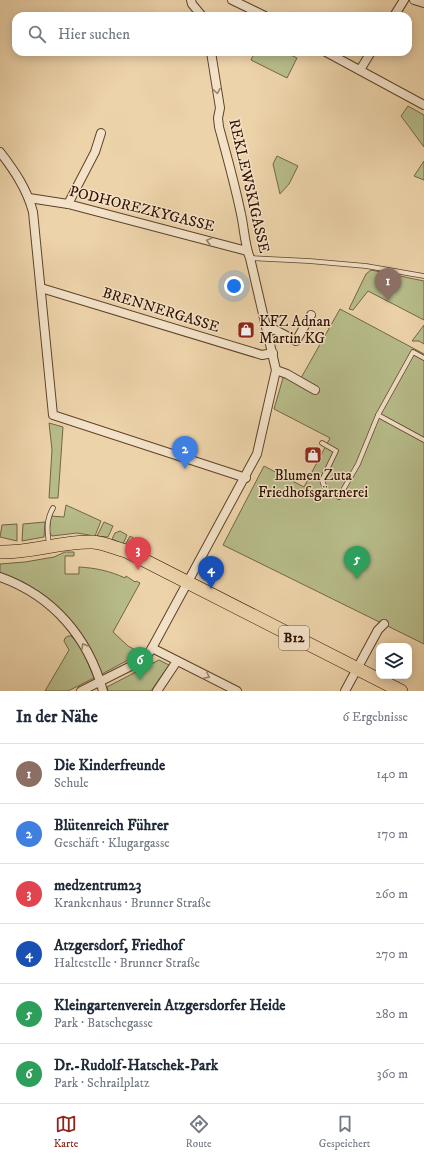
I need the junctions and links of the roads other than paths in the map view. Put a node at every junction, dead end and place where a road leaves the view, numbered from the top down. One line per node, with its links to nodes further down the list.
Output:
1 (191, 0): 6 (street)
2 (232, 0): 7 (street)
3 (404, 0): 8 (street)
4 (414, 0): 5 (street)
5 (424, 3)
6 (199, 12)
7 (257, 12)
8 (396, 12)
9 (212, 56): 18 (street, REKLEWSKIGASSE, one-way to 18)
10 (334, 56): 12 (street)
11 (369, 56): 12 (street)
12 (360, 70): 13 (street)
13 (424, 105)
14 (101, 133): 17 (street)
15 (0, 152): 16 (street)
16 (30, 198): 17 (street, PODHOREZKYGASSE); 20 (street)
17 (68, 204): 18 (street, PODHOREZKYGASSE, one-way to 17)
18 (248, 254): 19 (lane); 22 (street, REKLEWSKIGASSE)
19 (424, 276)
20 (41, 288): 23 (street, BRENNERGASSE); 30 (street)
21 (311, 314): 22 (street)
22 (266, 325): 23 (street, REKLEWSKIGASSE)
23 (273, 354): 25 (street, REKLEWSKIGASSE)
24 (424, 358): 27 (lane)
25 (276, 370): 26 (street); 30 (street, REKLEWSKIGASSE)
26 (315, 390)
27 (378, 415): 28 (lane); 29 (lane)
28 (424, 440)
29 (322, 444)
30 (246, 478): 35 (street, REKLEWSKIGASSE)
31 (53, 508): 32 (lane)
32 (49, 546): 33 (main road, B12); 35 (main road, B12)
33 (0, 552)
34 (0, 577): 40 (street, one-way to 34)
35 (188, 583): 37 (street, REKLEWSKIGASSE); 39 (main road, B12)
36 (384, 624): 39 (street)
37 (152, 648): 38 (street); 40 (street, REKLEWSKIGASSE)
38 (177, 661): 43 (street); 44 (street, one-way to 44)
39 (356, 669): 45 (street); 46 (main road, B12)
40 (100, 681): 41 (street); 42 (street)
41 (81, 691)
42 (102, 691)
43 (157, 691)
44 (237, 691)
45 (345, 691)
46 (401, 691)

